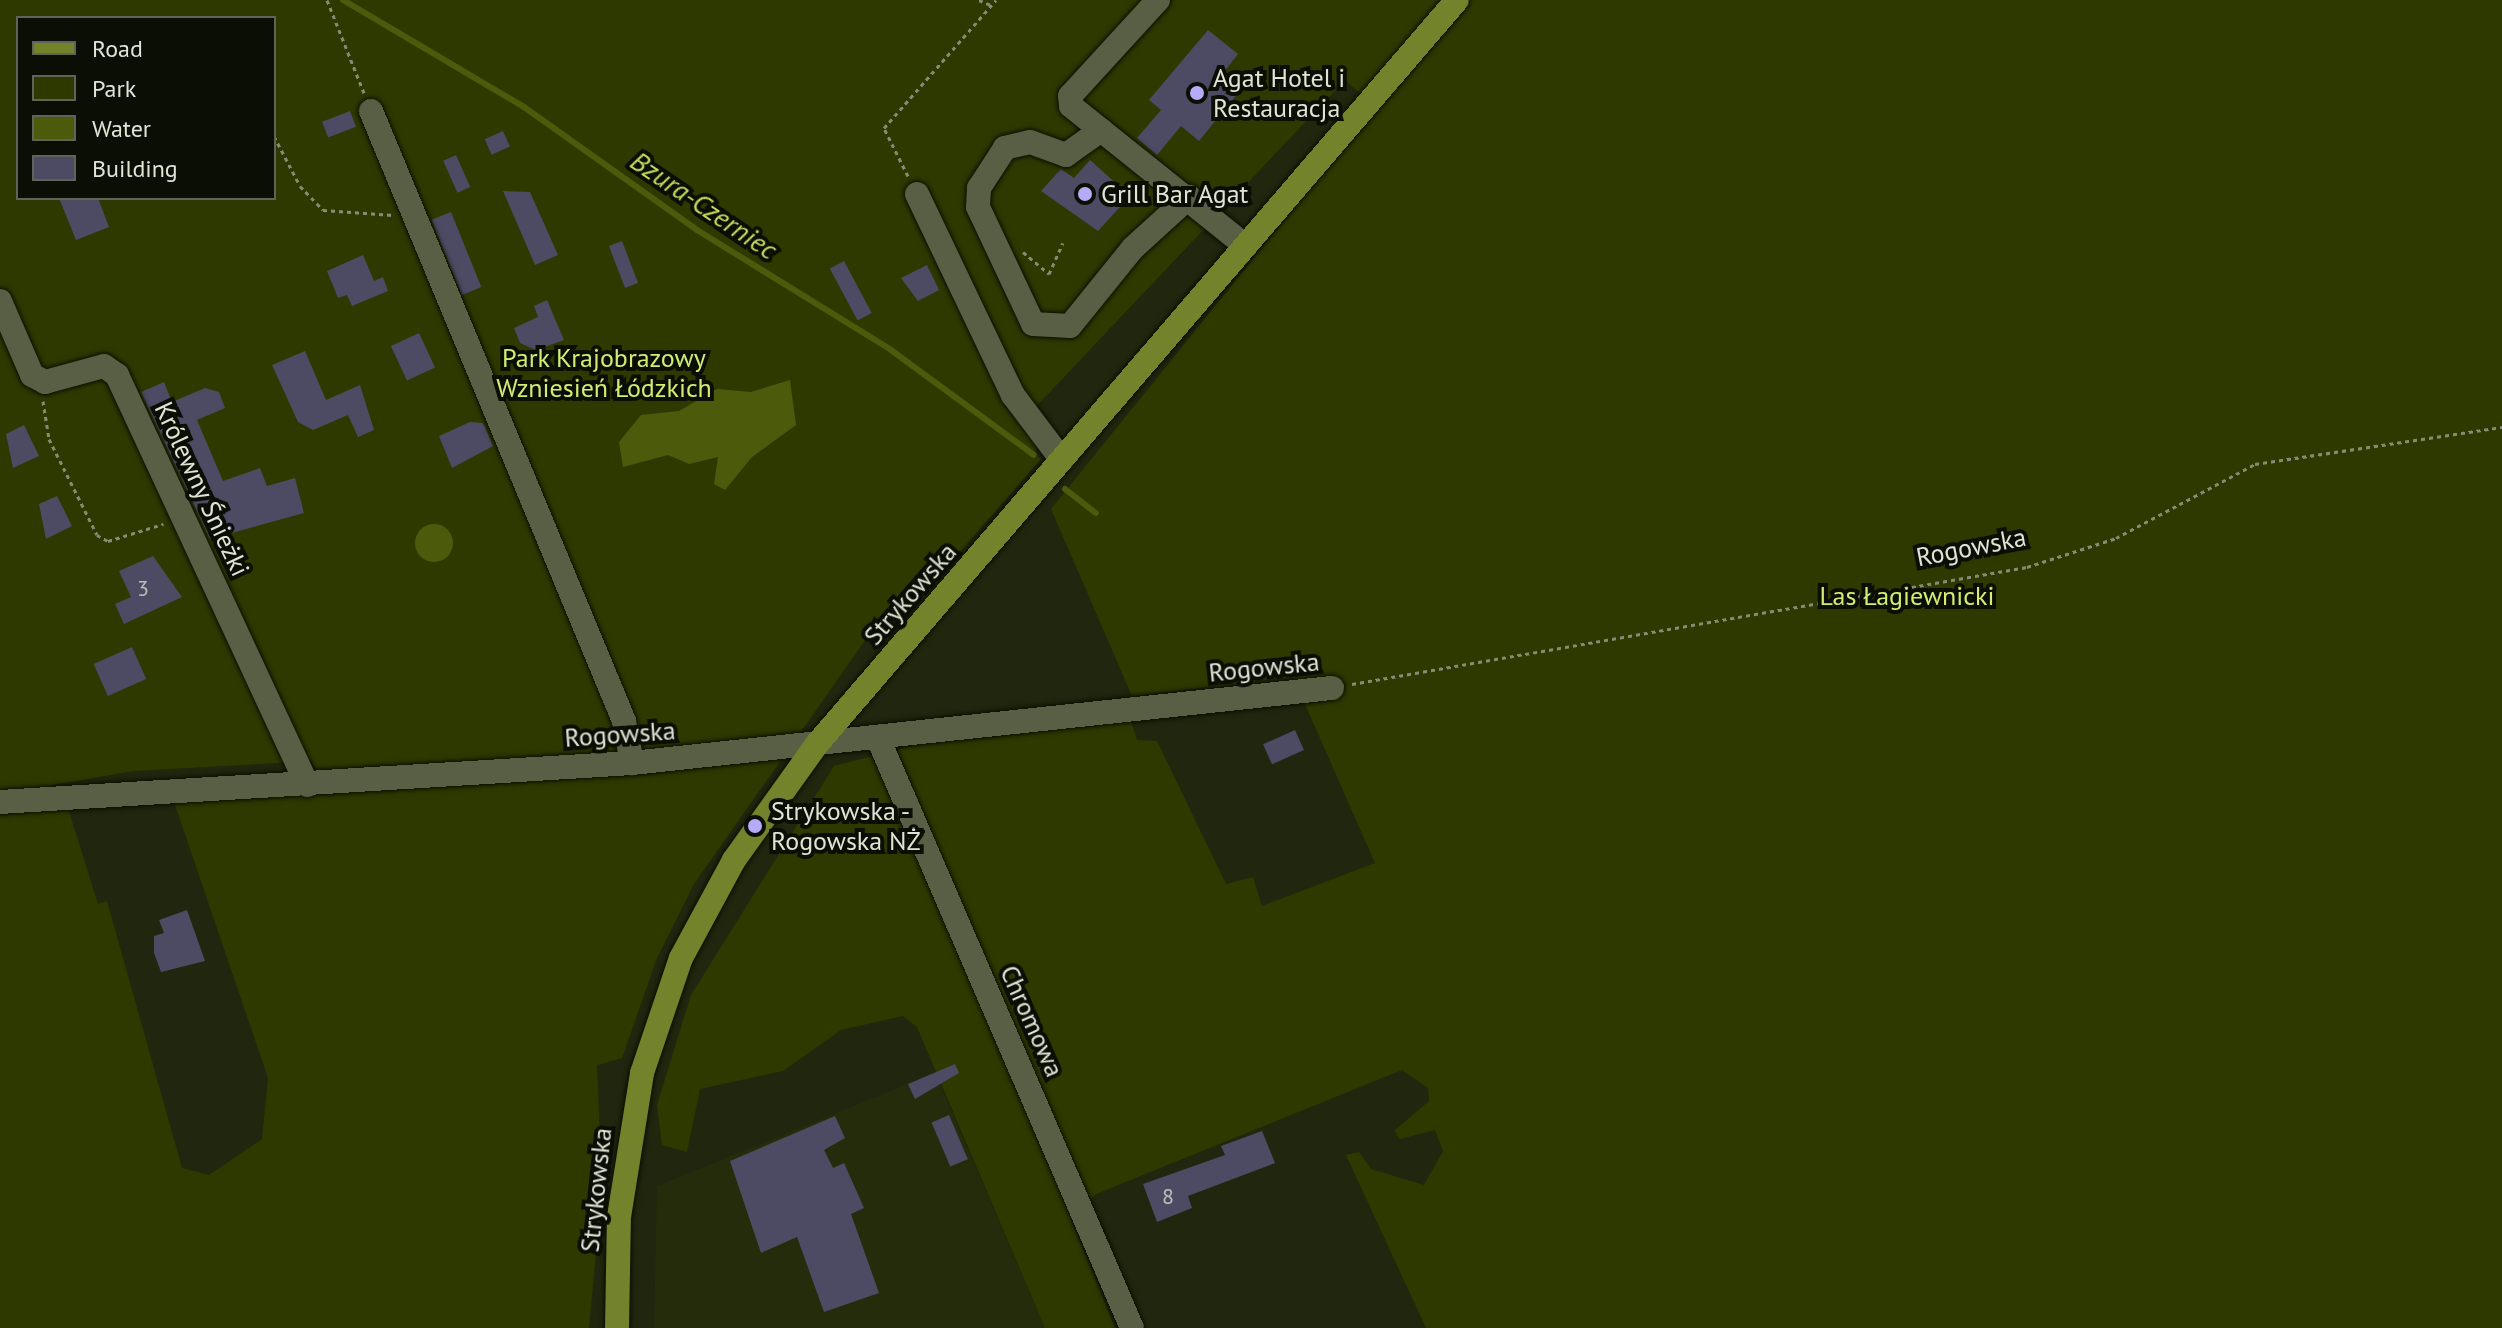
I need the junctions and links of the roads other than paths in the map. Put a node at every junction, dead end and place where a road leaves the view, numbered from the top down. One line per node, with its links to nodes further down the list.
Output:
1 (1158, 0): 4 (street)
2 (1457, 0): 7 (main road, Strykowska)
3 (371, 111): 13 (street)
4 (1101, 130): 6 (street); 6 (street)
5 (917, 194): 9 (street)
6 (1189, 197): 7 (street)
7 (1246, 246): 9 (main road, Strykowska)
8 (0, 301): 14 (street, Królewny Śnieżki)
9 (1062, 460): 12 (main road, Strykowska)
10 (1332, 688): 11 (street, Rogowska)
11 (878, 738): 12 (street, Rogowska); 17 (street, Chromowa)
12 (817, 744): 13 (street, Rogowska); 16 (main road, Strykowska)
13 (632, 763): 14 (street, Rogowska)
14 (307, 785): 15 (street, Rogowska)
15 (0, 802)
16 (617, 1328)
17 (1132, 1328)

